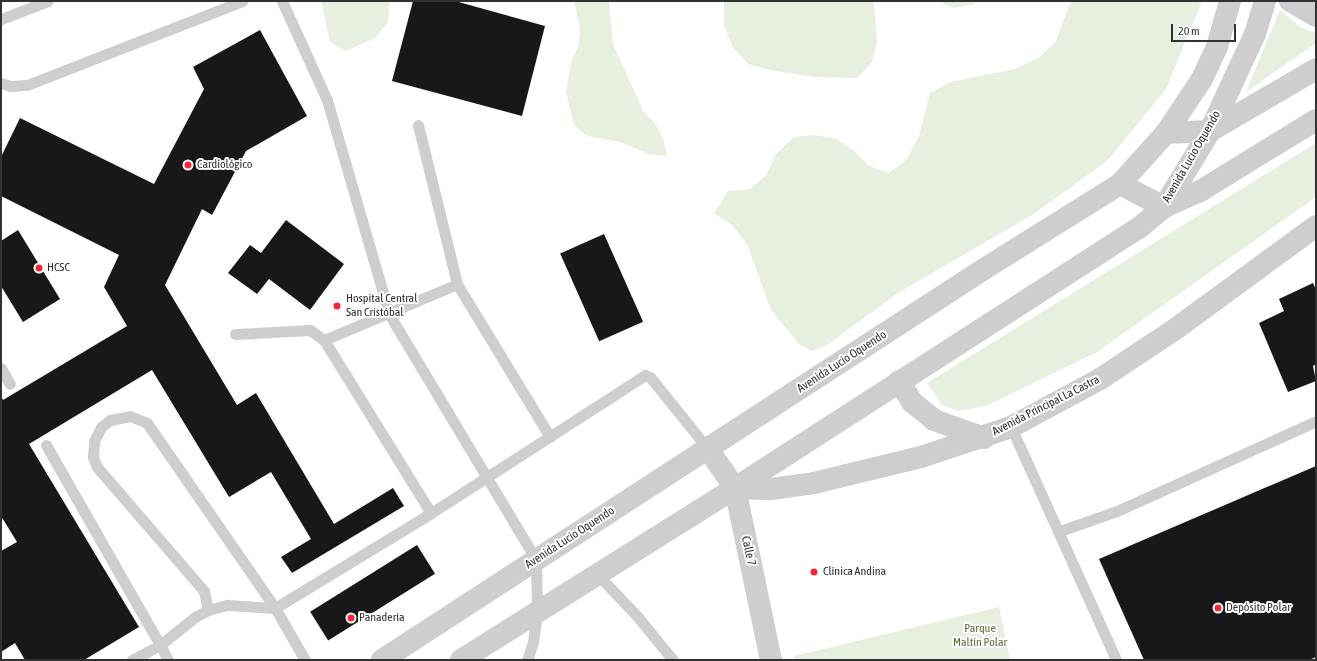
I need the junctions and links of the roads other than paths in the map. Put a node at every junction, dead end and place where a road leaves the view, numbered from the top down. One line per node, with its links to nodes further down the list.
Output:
1 (48, 1): 8 (lane)
2 (242, 1): 10 (lane)
3 (282, 1): 19 (lane)
4 (1230, 1): 14 (street, Avenida Lucio Oquendo)
5 (1265, 1): 13 (street, Avenida Lucio Oquendo)
6 (1290, 1): 7 (street)
7 (1316, 16)
8 (1, 19)
9 (1316, 69): 13 (street)
10 (1, 83)
11 (1316, 120): 16 (street)
12 (418, 125): 18 (lane)
13 (1210, 131): 14 (street); 16 (street, Avenida Lucio Oquendo)
14 (1166, 133): 15 (street, Avenida Lucio Oquendo)
15 (1120, 184): 16 (street); 30 (street, Avenida Lucio Oquendo)
16 (1164, 207): 23 (street, Avenida Lucio Oquendo)
17 (1316, 226): 26 (street, Avenida Principal La Castra)
18 (456, 284): 19 (lane); 27 (lane)
19 (389, 314): 21 (lane); 31 (lane)
20 (235, 334): 21 (lane)
21 (324, 340): 33 (lane)
22 (1, 368): 24 (lane)
23 (899, 381): 28 (street); 32 (street, Avenida Lucio Oquendo)
24 (10, 384)
25 (1316, 421): 34 (lane)
26 (1011, 427): 28 (street, Avenida Principal La Castra); 34 (lane)
27 (550, 437): 30 (lane); 31 (lane)
28 (984, 438): 32 (street, Avenida Principal La Castra)
29 (46, 445): 40 (lane)
30 (708, 449): 32 (street, Calle 7); 35 (street, Avenida Lucio Oquendo)
31 (485, 478): 33 (lane); 35 (lane)
32 (735, 488): 36 (street, Avenida Lucio Oquendo); 48 (street, Calle 7)
33 (431, 513): 37 (lane)
34 (1060, 531): 49 (lane)
35 (536, 560): 39 (lane); 44 (street, Avenida Lucio Oquendo)
36 (597, 574): 39 (street, Avenida Lucio Oquendo); 47 (lane)
37 (275, 608): 38 (lane); 38 (lane); 43 (lane)
38 (208, 610): 40 (lane)
39 (538, 614): 45 (street, Avenida Lucio Oquendo); 46 (lane)
40 (160, 645): 41 (lane); 42 (lane)
41 (132, 660)
42 (168, 660)
43 (306, 660)
44 (382, 660)
45 (461, 660)
46 (527, 660)
47 (673, 660)
48 (771, 660)
49 (1116, 660)

